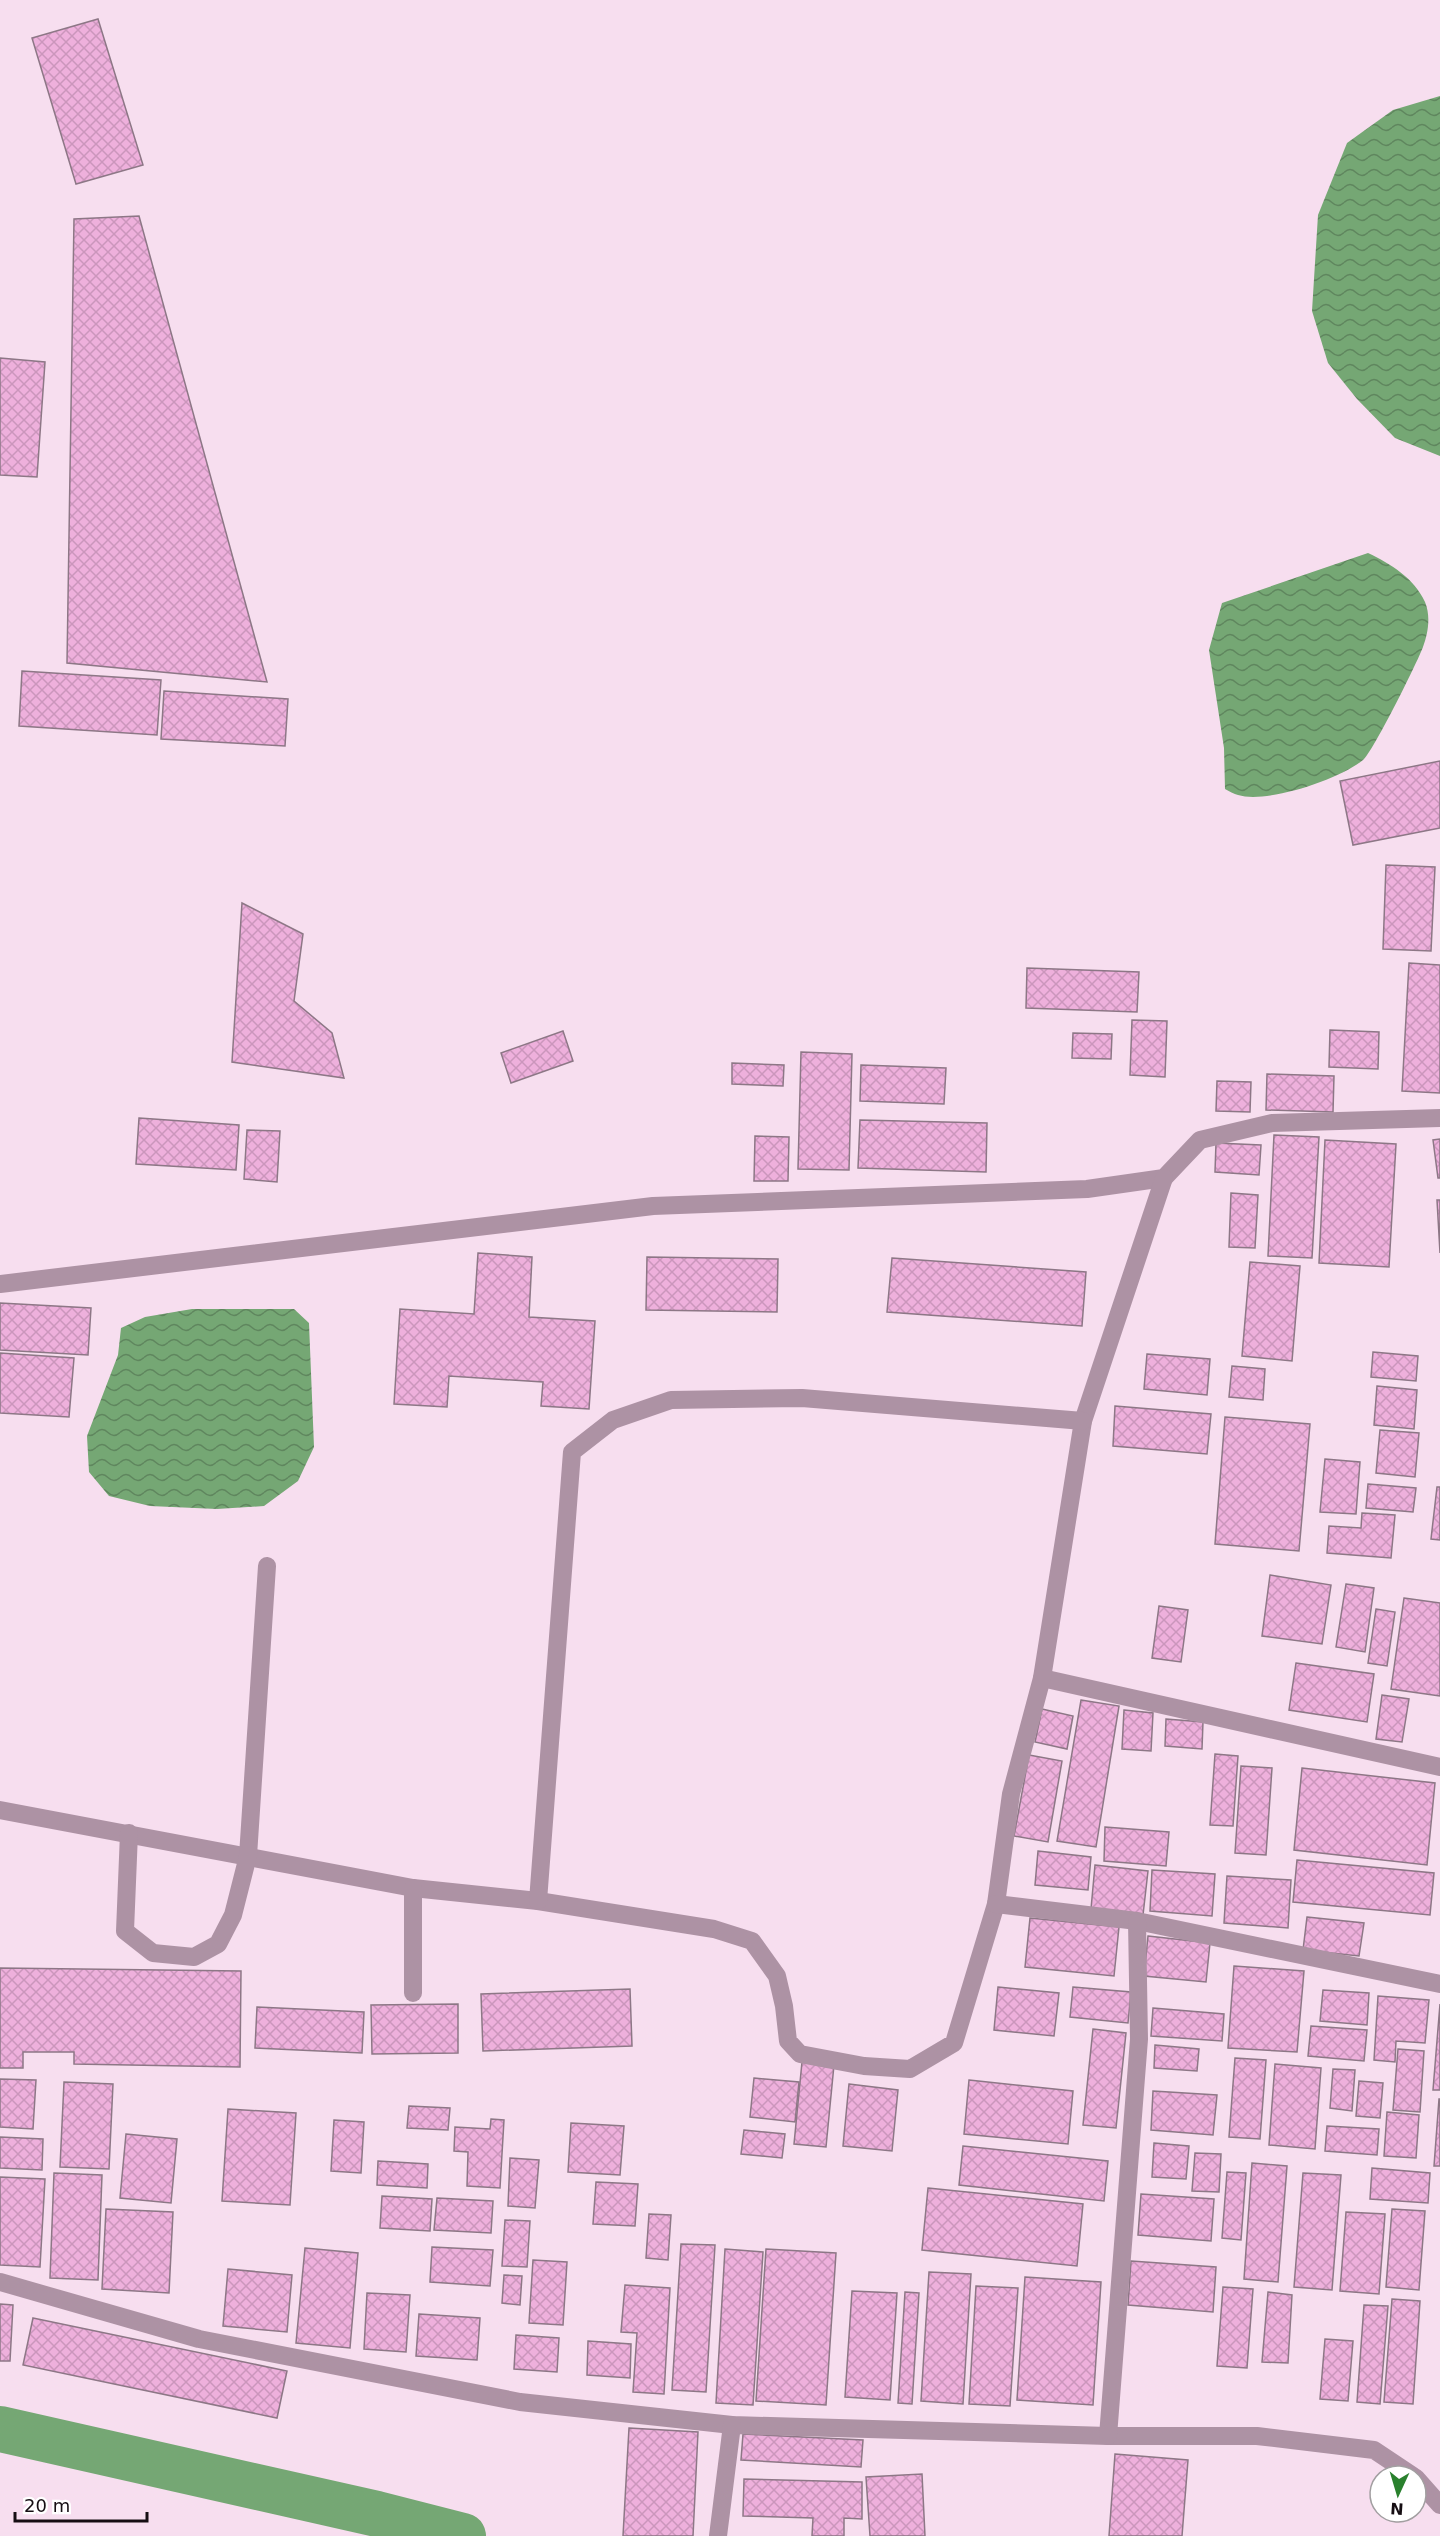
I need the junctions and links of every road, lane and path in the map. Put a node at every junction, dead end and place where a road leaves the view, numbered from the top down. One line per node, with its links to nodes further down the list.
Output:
1 (1440, 1118): 2 (street)
2 (1164, 1178): 3 (street); 4 (street)
3 (0, 1284)
4 (1083, 1421): 6 (street); 12 (street)
5 (267, 1566): 10 (street)
6 (1042, 1677): 7 (street); 13 (street)
7 (1440, 1767)
8 (0, 1810): 9 (street)
9 (129, 1833): 10 (street); 10 (street)
10 (248, 1856): 11 (street)
11 (413, 1888): 12 (street); 16 (street)
12 (538, 1901): 13 (street)
13 (996, 1904): 14 (street)
14 (1137, 1921): 15 (street); 19 (street)
15 (1440, 1984)
16 (412, 1993)
17 (0, 2282): 18 (street)
18 (732, 2425): 19 (street); 23 (street)
19 (1108, 2436): 20 (street)
20 (1395, 2464)
21 (1428, 2490): 22 (street)
22 (1440, 2505)
23 (718, 2536)

